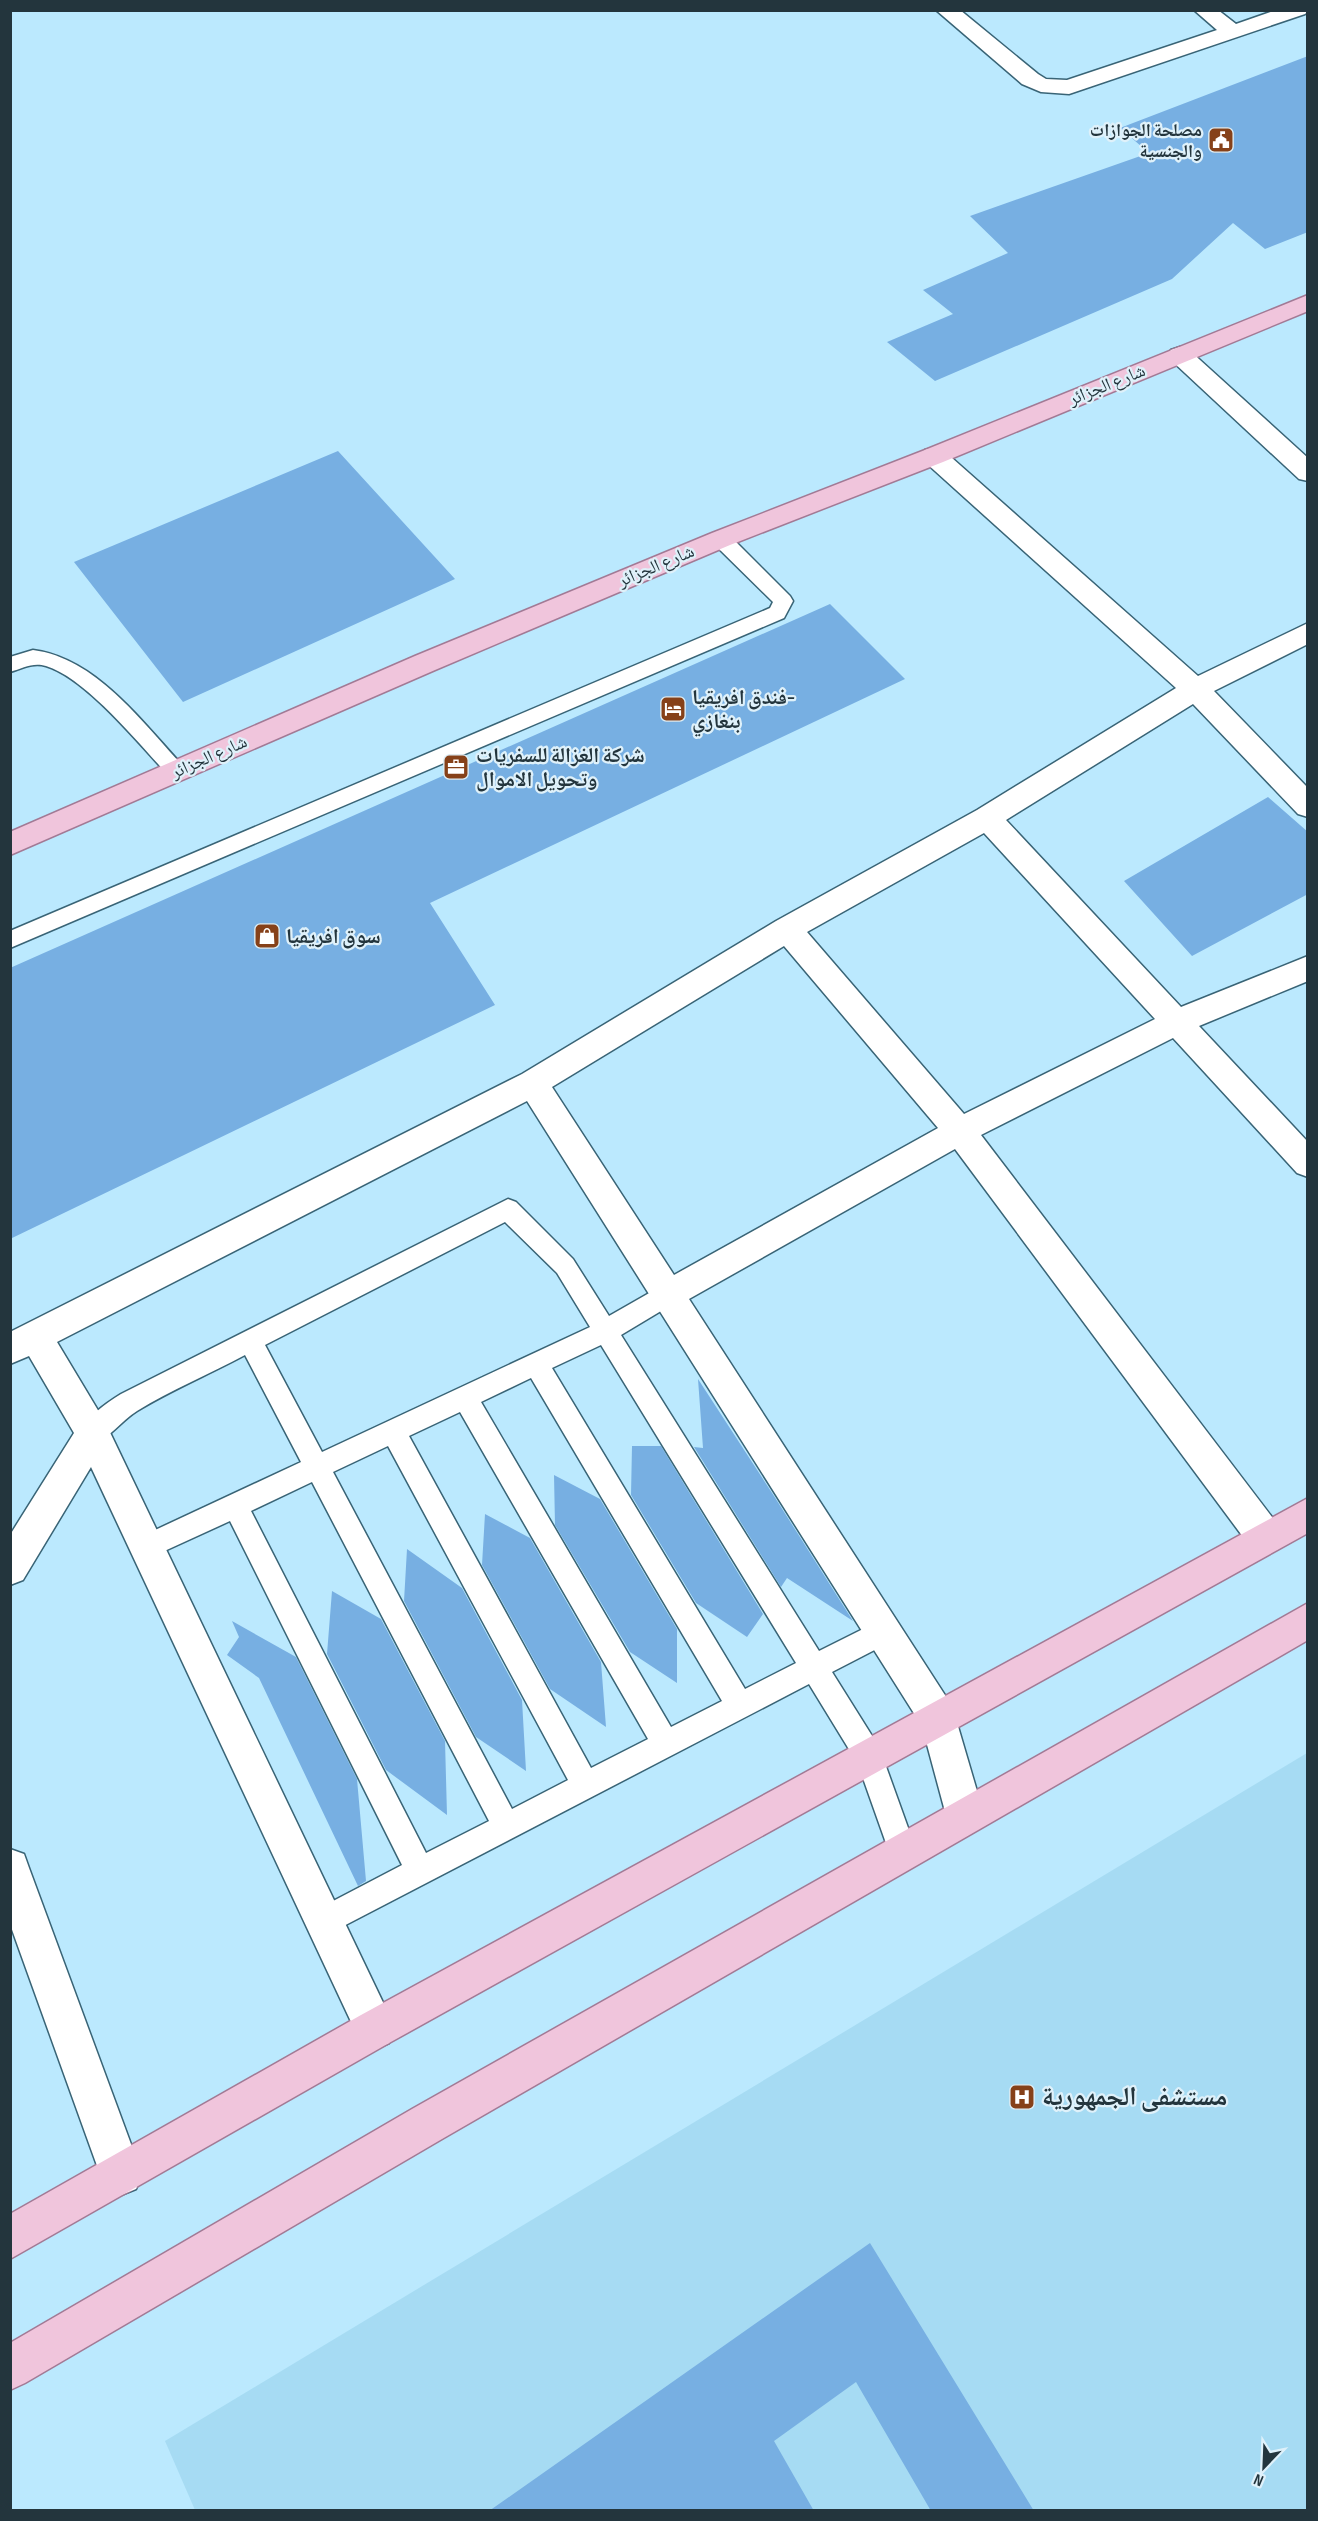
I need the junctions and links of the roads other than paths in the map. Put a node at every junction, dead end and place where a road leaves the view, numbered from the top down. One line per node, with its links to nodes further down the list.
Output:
1 (946, 10): 4 (street)
2 (1204, 10): 4 (street)
3 (1298, 10): 4 (street)
4 (1233, 32)
5 (1308, 302): 6 (main road, شارع الجزائر)
6 (1180, 355): 7 (main road, شارع الجزائر); 8 (street)
7 (934, 456): 9 (main road, شارع الجزائر); 12 (street)
8 (1308, 473)
9 (721, 539): 13 (main road, شارع الجزائر); 18 (lane)
10 (1308, 632): 12 (street)
11 (10, 665): 13 (lane)
12 (1194, 689): 14 (street); 15 (street)
13 (176, 771): 16 (main road, شارع الجزائر)
14 (1308, 806)
15 (987, 818): 17 (street); 20 (street)
16 (10, 844)
17 (787, 929): 21 (street); 22 (street)
18 (10, 940)
19 (1308, 968): 20 (street)
20 (1177, 1022): 22 (street); 23 (street)
21 (533, 1083): 24 (street); 27 (street)
22 (960, 1131): 24 (street); 35 (street)
23 (1308, 1164)
24 (667, 1296): 25 (lane); 39 (street)
25 (606, 1331): 26 (lane); 28 (lane); 40 (lane)
26 (250, 1340): 31 (lane); 32 (lane)
27 (23, 1343): 31 (street)
28 (536, 1364): 29 (lane); 41 (lane)
29 (465, 1397): 30 (lane); 43 (lane)
30 (393, 1431): 32 (lane); 45 (lane)
31 (93, 1433): 36 (street); 37 (street)
32 (316, 1467): 33 (lane); 47 (lane)
33 (235, 1505): 36 (lane); 50 (lane)
34 (1308, 1514): 35 (main road)
35 (1265, 1537): 42 (main road)
36 (147, 1547): 51 (street)
37 (10, 1568)
38 (1308, 1620): 46 (main road)
39 (883, 1632): 40 (lane); 42 (street)
40 (814, 1668): 41 (lane); 44 (lane)
41 (740, 1706): 43 (lane)
42 (939, 1719): 44 (main road); 46 (street)
43 (666, 1744): 45 (lane)
44 (869, 1757): 48 (lane); 52 (main road)
45 (586, 1786): 47 (lane)
46 (964, 1815): 48 (main road)
47 (507, 1827): 50 (lane)
48 (902, 1850): 55 (main road)
49 (10, 1868): 53 (street)
50 (420, 1871): 51 (lane)
51 (324, 1921): 52 (street)
52 (375, 2029): 53 (main road)
53 (121, 2174): 54 (main road)
54 (10, 2238)
55 (10, 2368)

